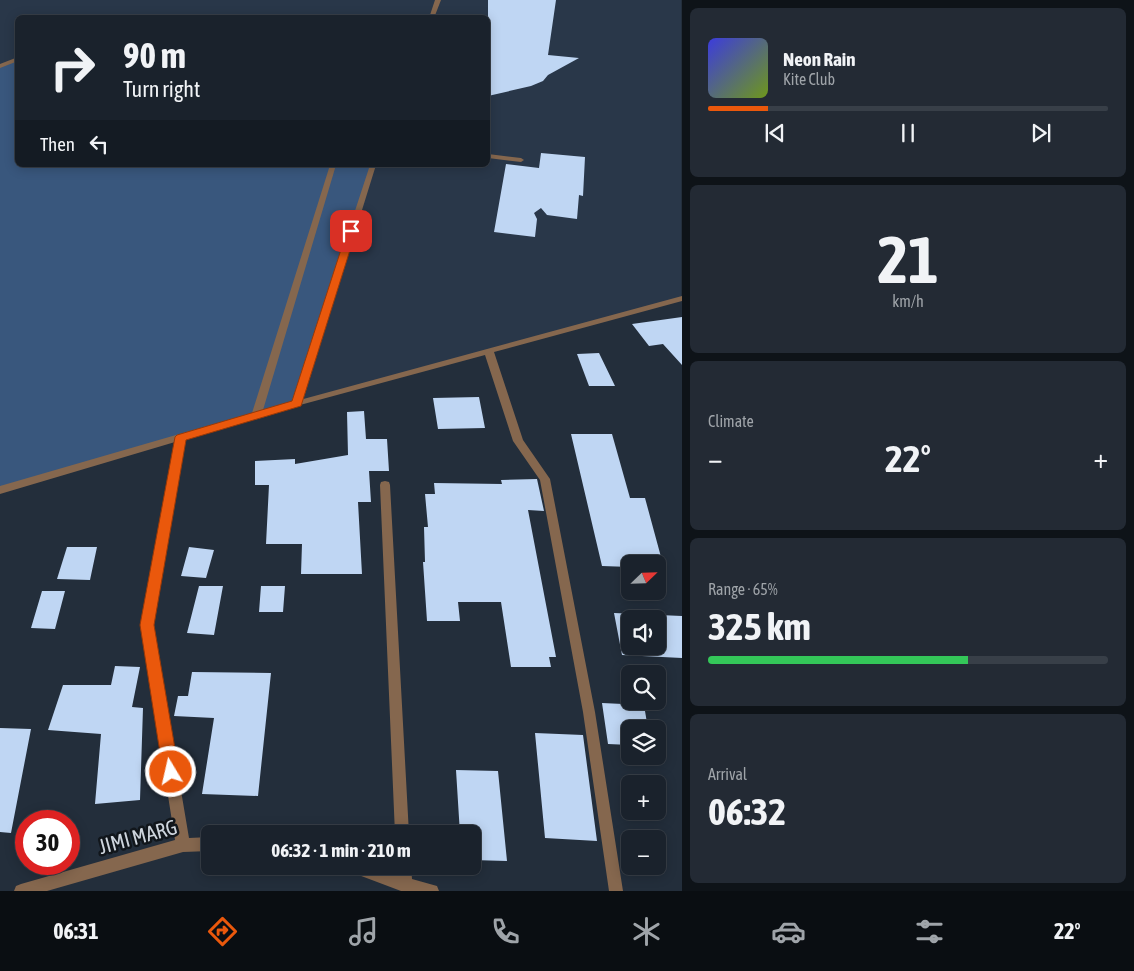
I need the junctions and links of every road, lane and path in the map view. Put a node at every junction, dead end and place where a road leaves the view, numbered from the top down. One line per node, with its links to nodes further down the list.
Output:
1 (438, 0): 2 (street)
2 (432, 15)
3 (15, 60): 4 (street)
4 (0, 66)
5 (490, 156): 6 (street)
6 (521, 160)
7 (332, 167): 12 (street)
8 (372, 167): 11 (street)
9 (682, 298): 10 (street)
10 (489, 352): 11 (street); 24 (street)
11 (297, 403): 12 (street)
12 (256, 416): 13 (street)
13 (180, 437): 15 (street); 18 (street)
14 (385, 485): 16 (street)
15 (0, 490)
16 (402, 825)
17 (201, 844): 18 (street, JIMI MARG)
18 (183, 845): 22 (street, JIMI MARG)
19 (378, 875): 21 (street)
20 (404, 875): 21 (street)
21 (405, 885): 23 (street)
22 (21, 891)
23 (432, 891)
24 (616, 891)

